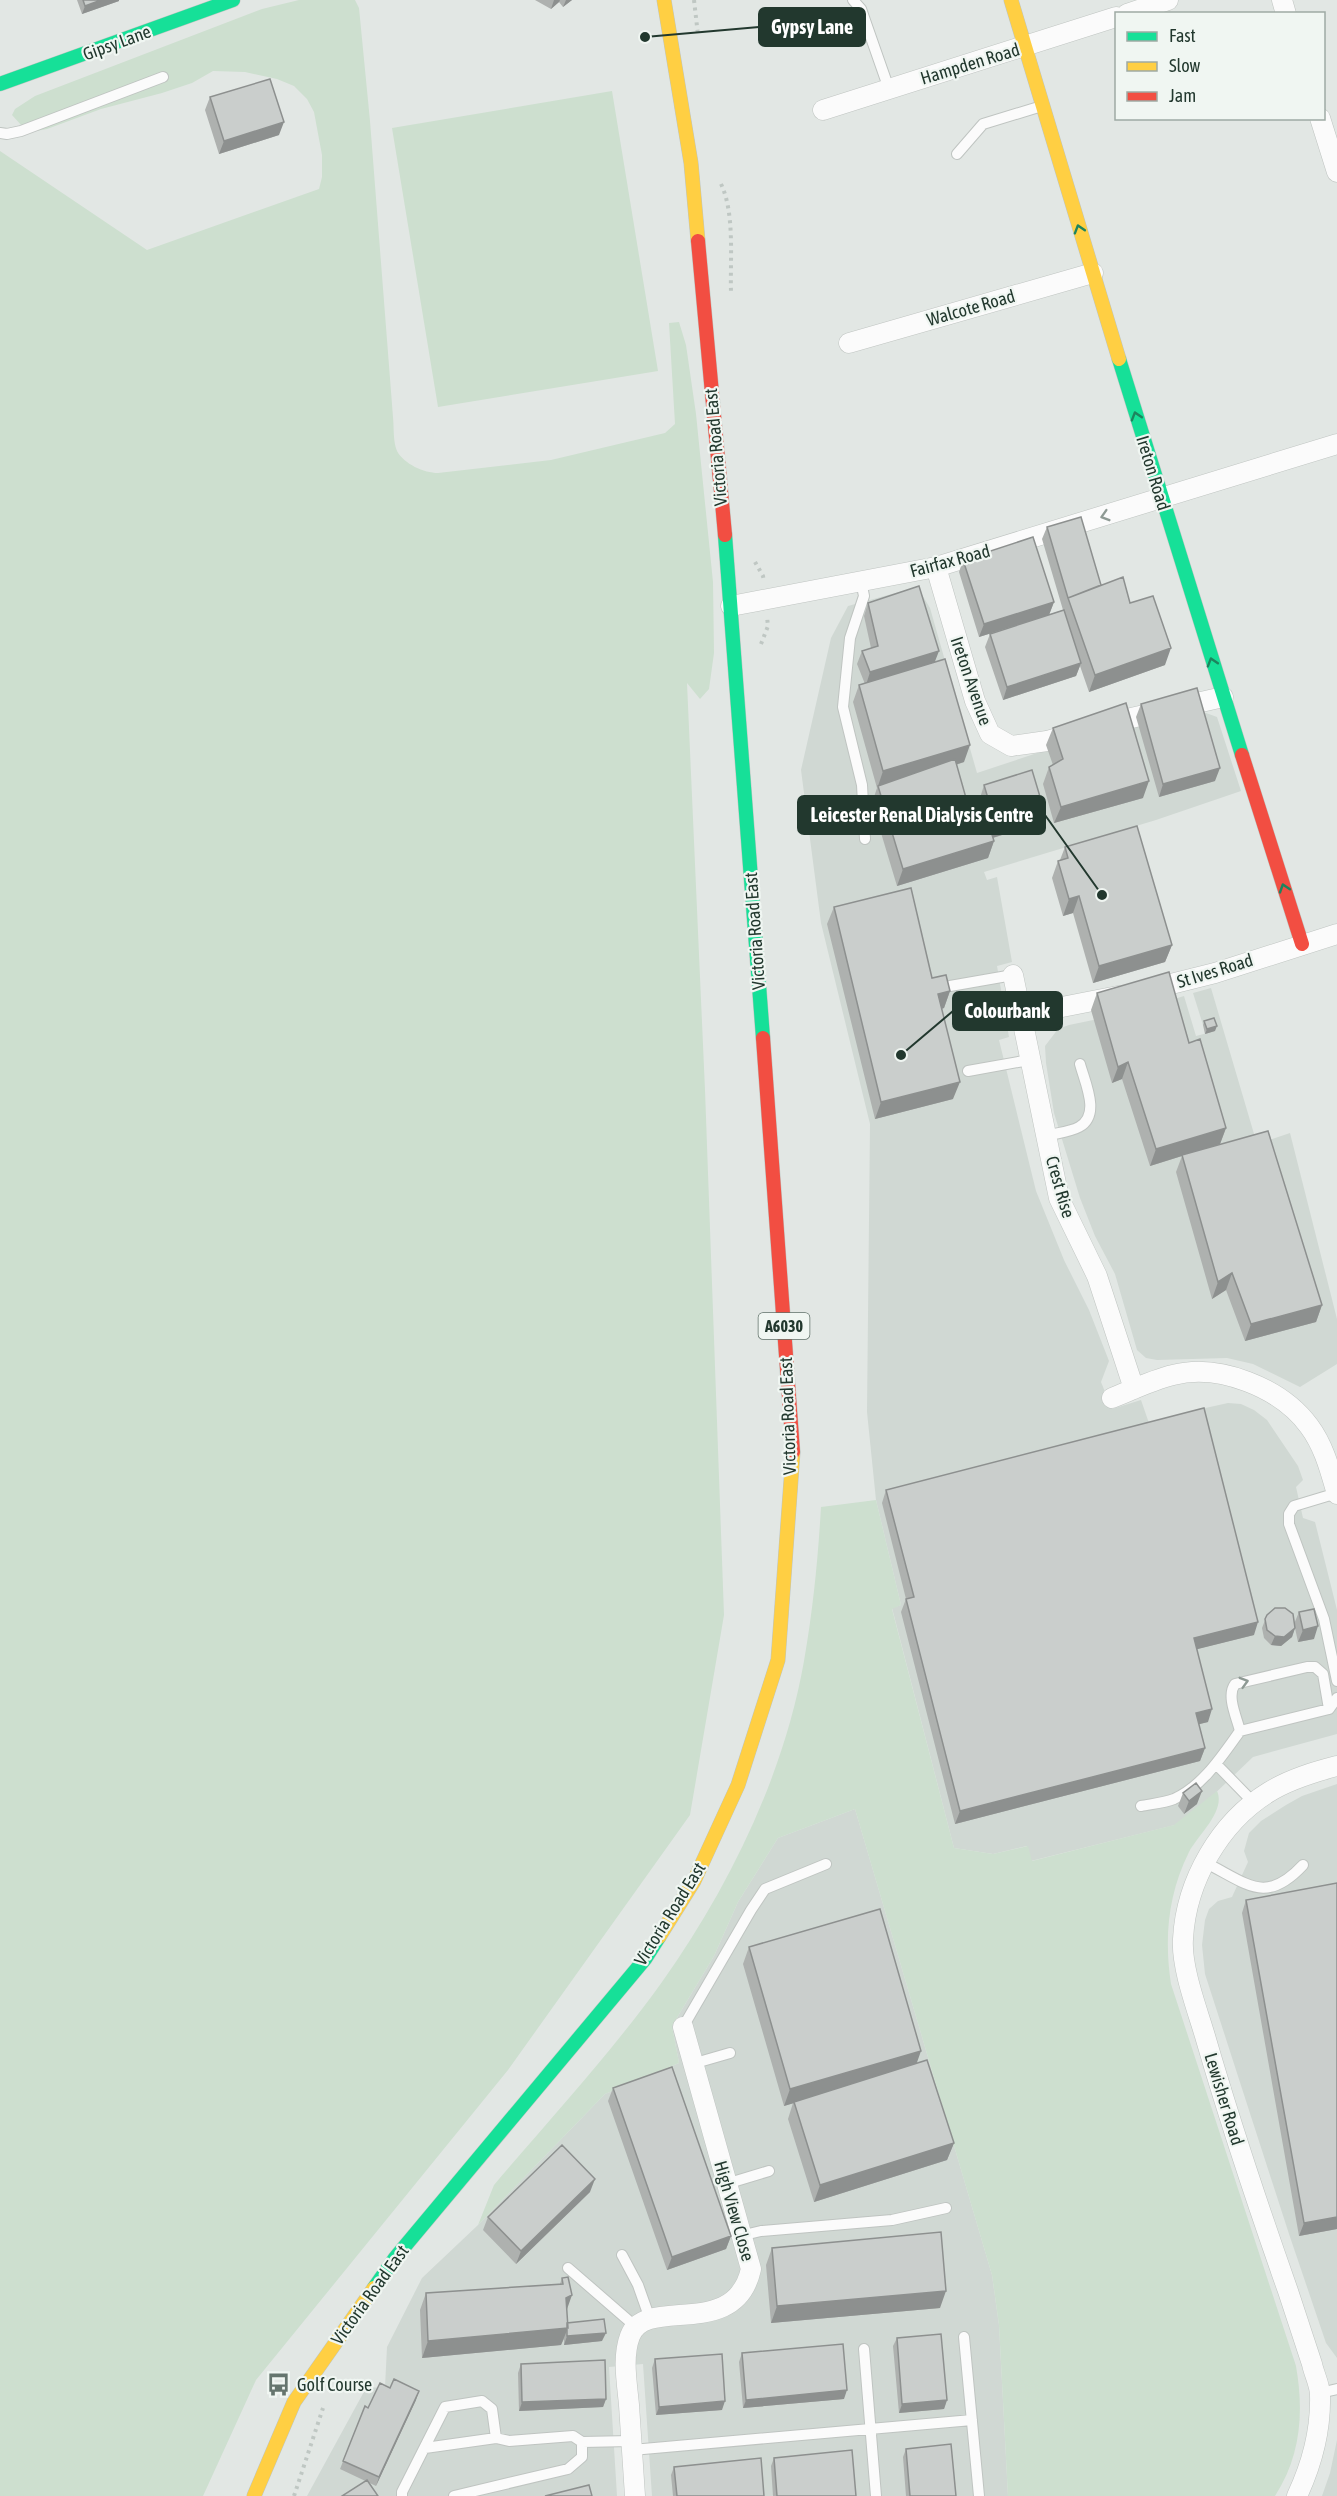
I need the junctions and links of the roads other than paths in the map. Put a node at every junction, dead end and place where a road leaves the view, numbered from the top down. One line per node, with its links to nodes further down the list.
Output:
1 (234, 0): 10 (main road, Gipsy Lane)
2 (664, 0): 24 (main road, Victoria Road East / A6030)
3 (853, 0): 11 (lane)
4 (1011, 0): 8 (main road, Ireton Road)
5 (1168, 0): 6 (street)
6 (1133, 12)
7 (1115, 17): 8 (street, Hampden Road)
8 (1024, 47): 11 (street, Hampden Road); 12 (main road, Ireton Road)
9 (163, 77): 15 (lane)
10 (0, 84)
11 (889, 89): 13 (street, Hampden Road)
12 (1042, 106): 16 (lane); 18 (main road, Ireton Road, one-way to 12)
13 (822, 110)
14 (1321, 120): 17 (street)
15 (0, 133)
16 (957, 154)
17 (1337, 172)
18 (1093, 273): 19 (street, Walcote Road); 21 (main road, Ireton Road, one-way to 18)
19 (849, 343)
20 (1337, 444): 21 (street, Fairfax Road)
21 (1161, 499): 22 (street, Fairfax Road, one-way to 22); 25 (main road, Ireton Road, one-way to 21)
22 (936, 567): 23 (street, Fairfax Road); 25 (street, Ireton Avenue)
23 (861, 581): 24 (street, Fairfax Road); 26 (lane)
24 (730, 606): 69 (main road, Victoria Road East / A6030)
25 (1223, 697): 28 (main road, Ireton Road, one-way to 25)
26 (865, 838)
27 (1337, 934): 28 (street, St Ives Road)
28 (1302, 944): 31 (street, St Ives Road)
29 (1013, 975): 30 (lane); 31 (street, Crest Rise)
30 (950, 986)
31 (1021, 1015): 32 (street, Crest Rise)
32 (1029, 1060): 34 (lane); 35 (street, Crest Rise)
33 (1080, 1064): 35 (lane)
34 (968, 1071)
35 (1046, 1136): 36 (street, Crest Rise)
36 (1134, 1389): 37 (street); 38 (street)
37 (1112, 1398)
38 (1337, 1494): 39 (lane)
39 (1337, 1681)
40 (1337, 1698): 41 (lane)
41 (1329, 1709): 42 (lane); 42 (lane, one-way to 41)
42 (1240, 1731): 43 (lane)
43 (1216, 1764): 45 (lane); 46 (lane)
44 (1337, 1766): 45 (street, Lewisher Road)
45 (1254, 1803): 47 (street, Lewisher Road)
46 (1141, 1806)
47 (1204, 1862): 49 (lane); 62 (street, Lewisher Road)
48 (826, 1864): 50 (lane)
49 (1303, 1865)
50 (683, 2026): 52 (street, High View Close)
51 (730, 2053): 52 (lane)
52 (692, 2064): 54 (street, High View Close)
53 (769, 2171): 54 (lane)
54 (726, 2184): 56 (street, High View Close)
55 (946, 2208): 56 (lane)
56 (740, 2236): 59 (street, High View Close)
57 (622, 2255): 59 (lane)
58 (568, 2268): 59 (lane)
59 (643, 2323): 67 (street)
60 (964, 2337): 63 (lane)
61 (864, 2349): 64 (lane)
62 (1329, 2391): 75 (street, Lewisher Road)
63 (972, 2420): 64 (lane); 74 (lane)
64 (871, 2429): 67 (lane); 73 (lane)
65 (496, 2438): 66 (lane); 68 (lane); 68 (lane)
66 (582, 2442): 67 (lane); 71 (lane)
67 (632, 2446): 72 (street)
68 (425, 2448): 70 (lane)
69 (254, 2496)
70 (402, 2496)
71 (454, 2496)
72 (635, 2496)
73 (876, 2496)
74 (979, 2496)
75 (1298, 2496)

